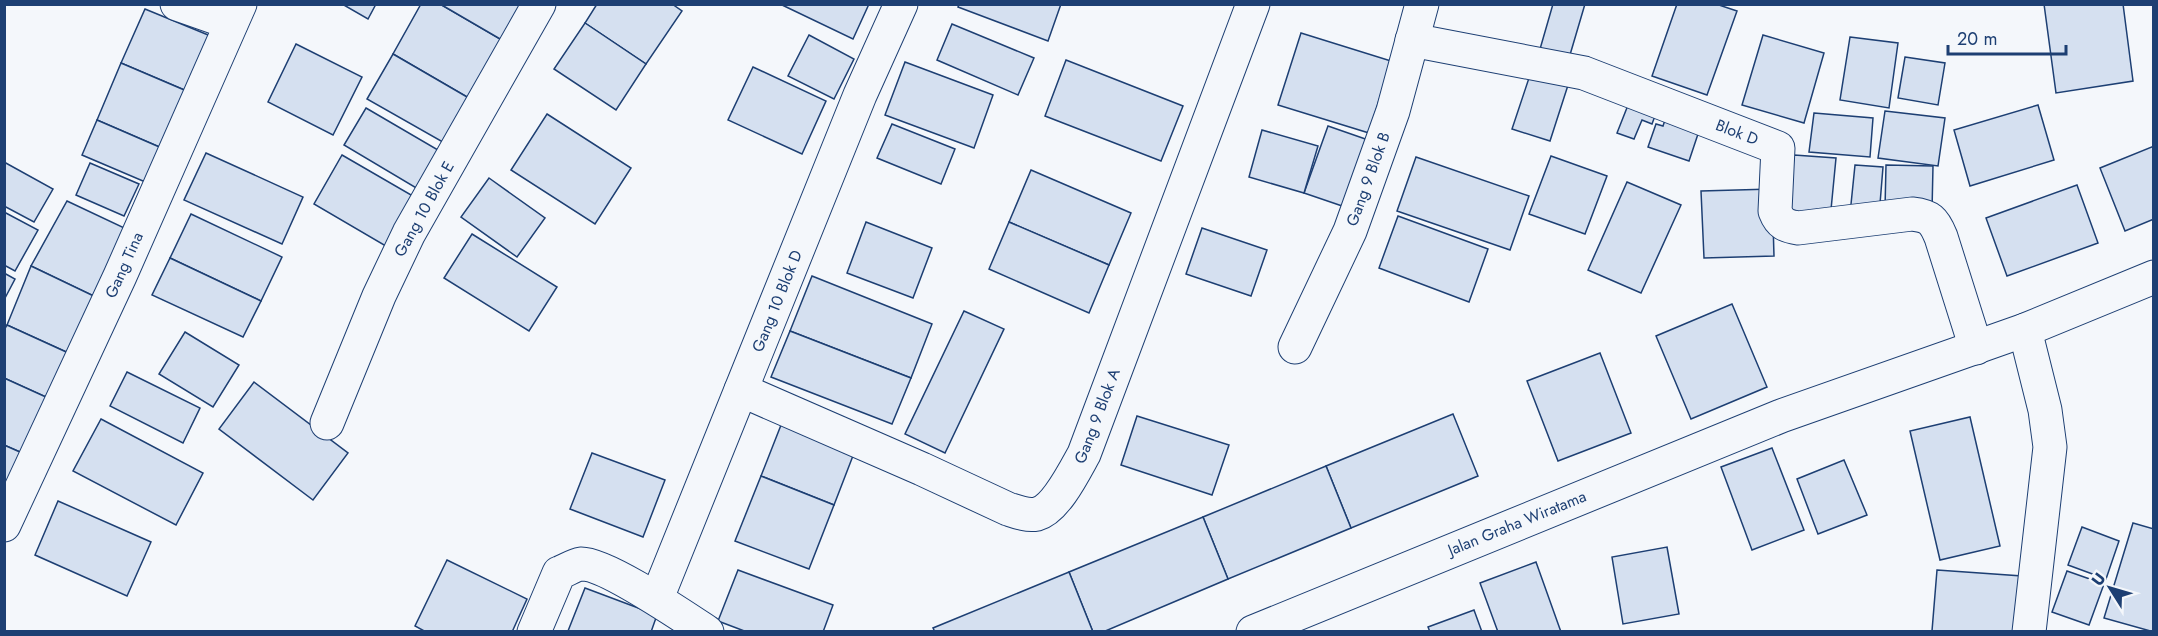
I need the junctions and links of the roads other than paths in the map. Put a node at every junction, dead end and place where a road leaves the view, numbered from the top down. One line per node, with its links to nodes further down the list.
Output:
1 (177, 4): 6 (street)
2 (539, 4): 13 (street, Gang 10 Blok E)
3 (901, 4): 12 (street, Gang 10 Blok D)
4 (1253, 4): 12 (street, Gang 9 Blok A)
5 (1422, 4): 7 (street, Gang 9 Blok B)
6 (235, 14): 14 (street, Gang Tina)
7 (1412, 40): 10 (street, Gang 9 Blok B); 11 (street, Blok D)
8 (2154, 277): 9 (street, Jalan Graha Wiratama)
9 (2025, 330): 11 (street, Jalan Graha Wiratama); 19 (street)
10 (1295, 347)
11 (1976, 348): 18 (street, Jalan Graha Wiratama)
12 (741, 390): 15 (street, Gang 10 Blok D)
13 (327, 423)
14 (4, 525)
15 (657, 598): 16 (street); 17 (street)
16 (534, 632)
17 (707, 632)
18 (1252, 632)
19 (2029, 632)

